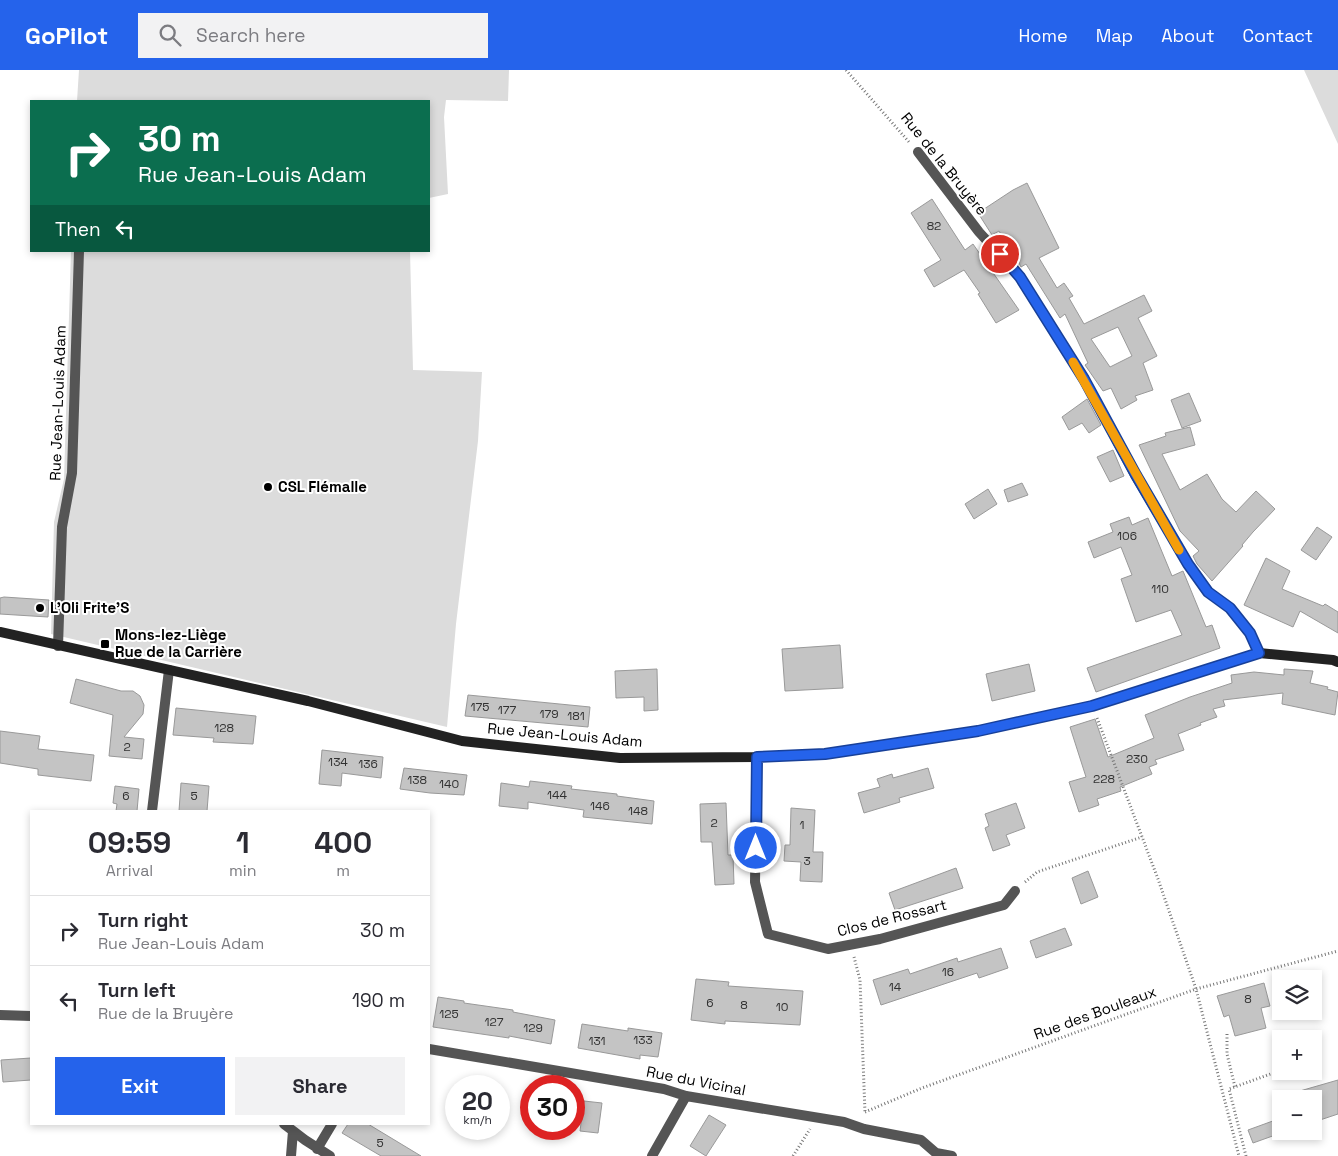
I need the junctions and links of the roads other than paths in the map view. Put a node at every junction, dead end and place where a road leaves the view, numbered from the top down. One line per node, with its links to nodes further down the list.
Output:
1 (918, 152): 5 (street, Rue de la Bruyère)
2 (79, 252): 4 (street, Rue Jean-Louis Adam)
3 (0, 632): 4 (street, Rue Jean-Louis Adam)
4 (58, 646): 7 (street, Rue Jean-Louis Adam)
5 (1259, 653): 6 (street, Rue Jean-Louis Adam); 8 (street, Rue Jean-Louis Adam)
6 (1338, 662)
7 (169, 670): 8 (street, Rue Jean-Louis Adam); 9 (street)
8 (757, 757): 10 (street, Clos de Rossart)
9 (152, 810)
10 (1015, 891)
11 (0, 1015): 12 (street)
12 (30, 1016)
13 (430, 1050): 14 (street, Rue du Vicinal)
14 (686, 1096): 19 (street, Rue du Vicinal); 22 (street)
15 (285, 1125): 17 (street)
16 (331, 1125): 18 (street)
17 (293, 1131): 18 (street); 20 (street)
18 (317, 1148): 21 (street)
19 (936, 1155): 23 (street, Rue du Vicinal)
20 (291, 1156)
21 (330, 1156)
22 (652, 1156)
23 (952, 1156)

